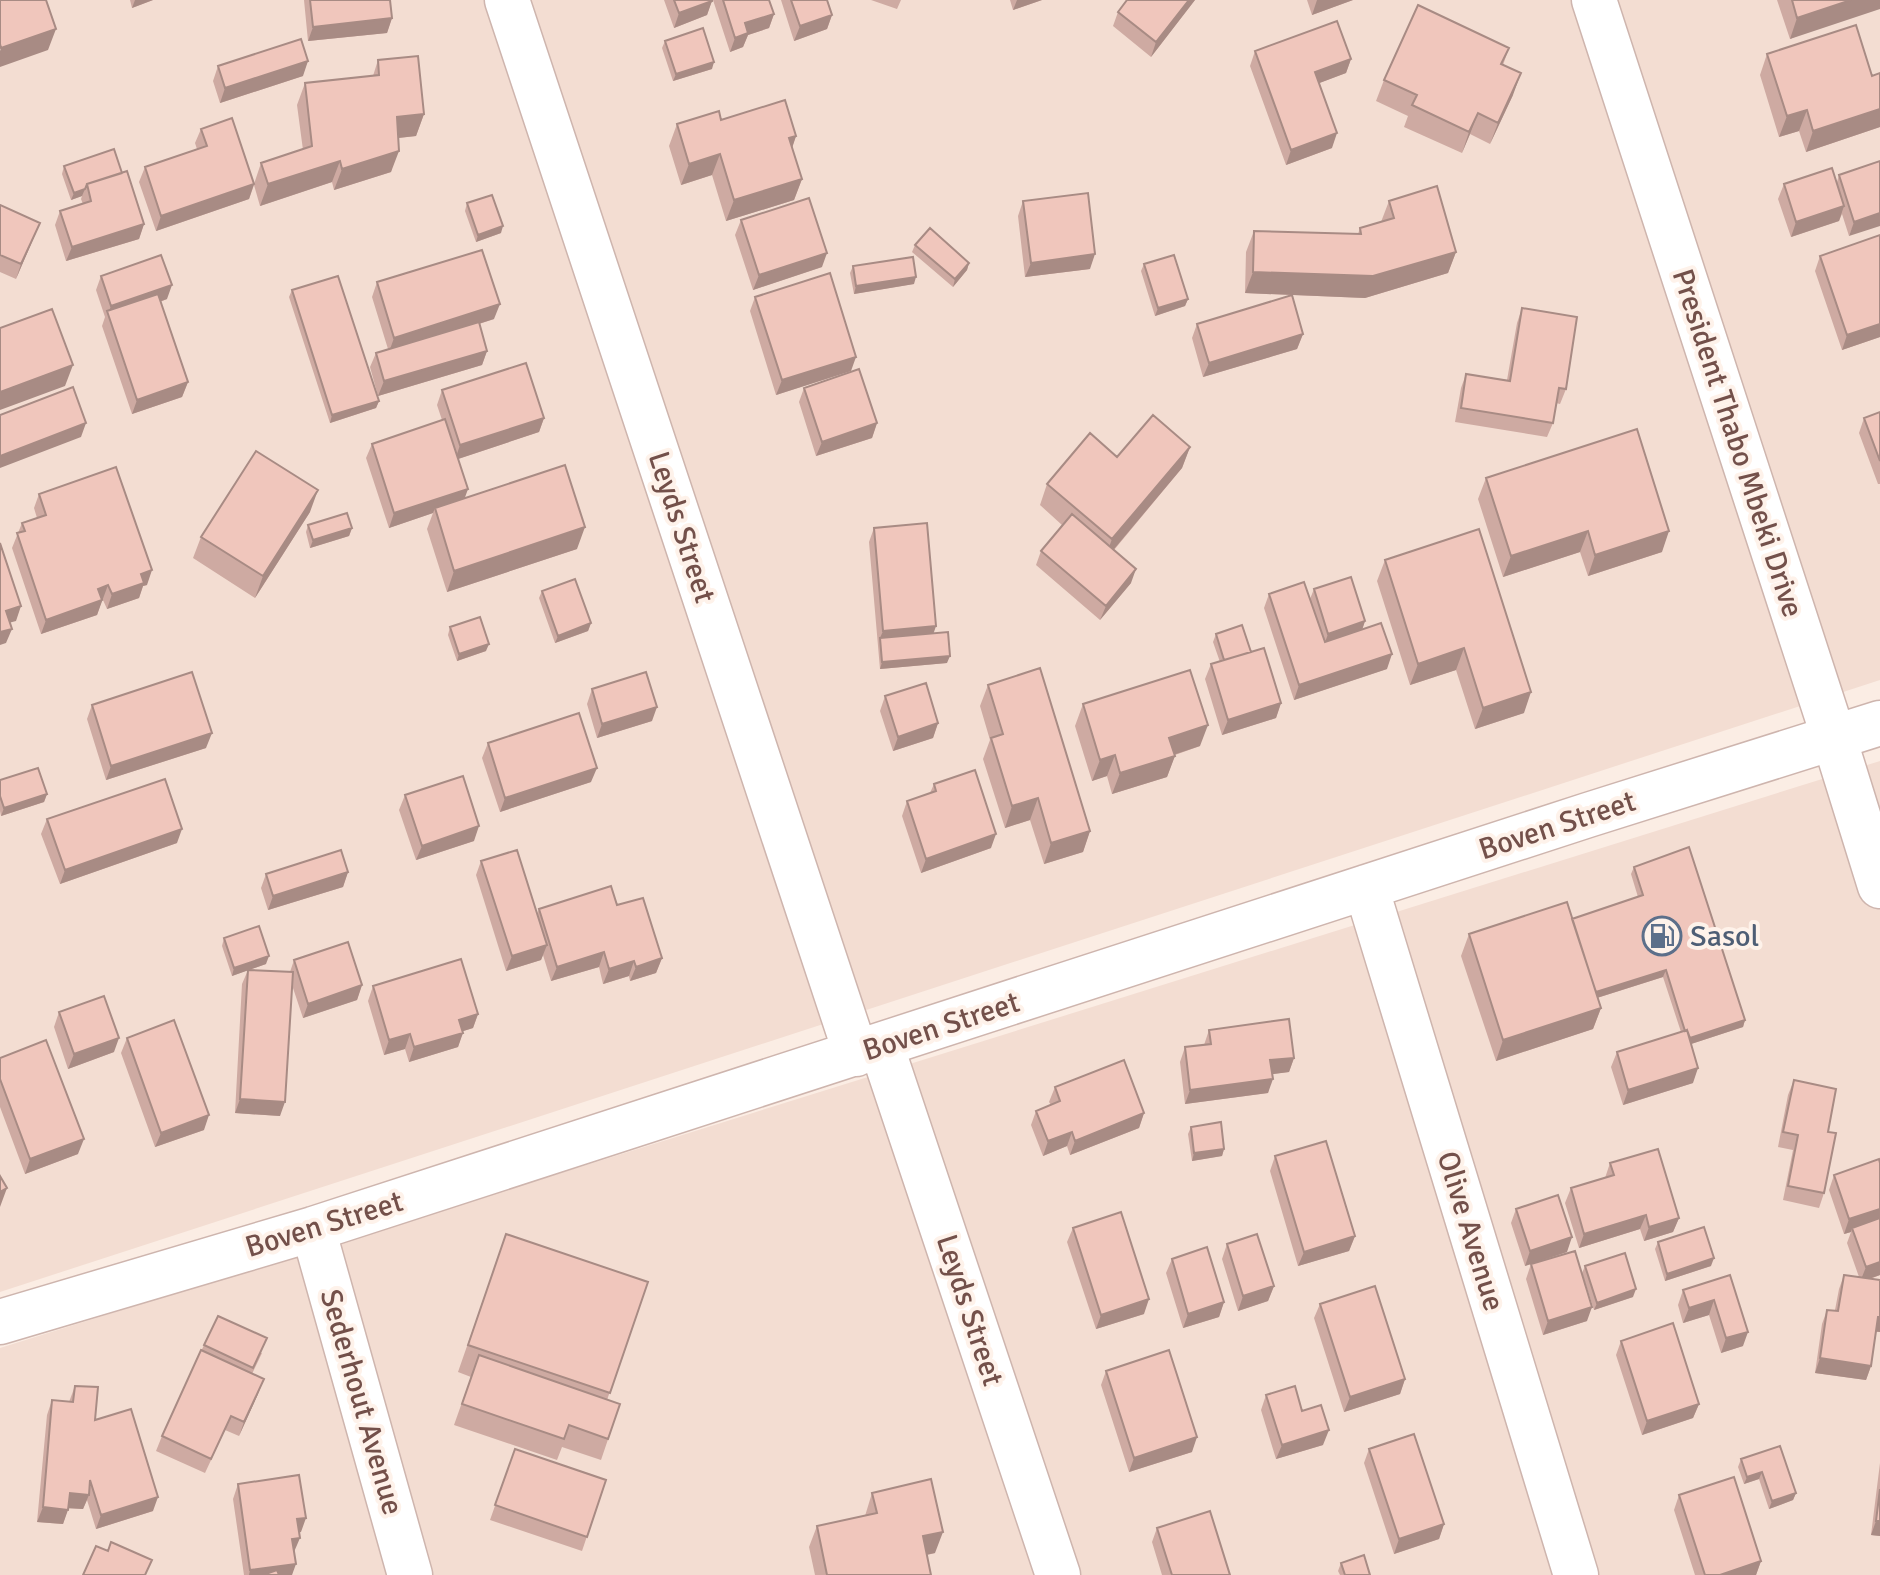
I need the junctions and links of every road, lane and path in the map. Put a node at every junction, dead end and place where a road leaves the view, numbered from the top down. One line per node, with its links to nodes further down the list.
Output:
1 (507, 0): 7 (street, Leyds Street)
2 (1594, 0): 4 (street, President Thabo Mbeki Drive)
3 (1880, 723): 4 (street, Boven Street)
4 (1834, 738): 5 (street, President Thabo Mbeki Drive); 6 (street, Boven Street)
5 (1880, 886)
6 (1366, 887): 7 (street, Boven Street); 12 (street, Olive Avenue)
7 (868, 1050): 8 (street, Boven Street); 11 (street, Leyds Street)
8 (313, 1229): 9 (street, Boven Street); 10 (street, Sederhout Avenue)
9 (0, 1322)
10 (410, 1575)
11 (1058, 1575)
12 (1576, 1575)

